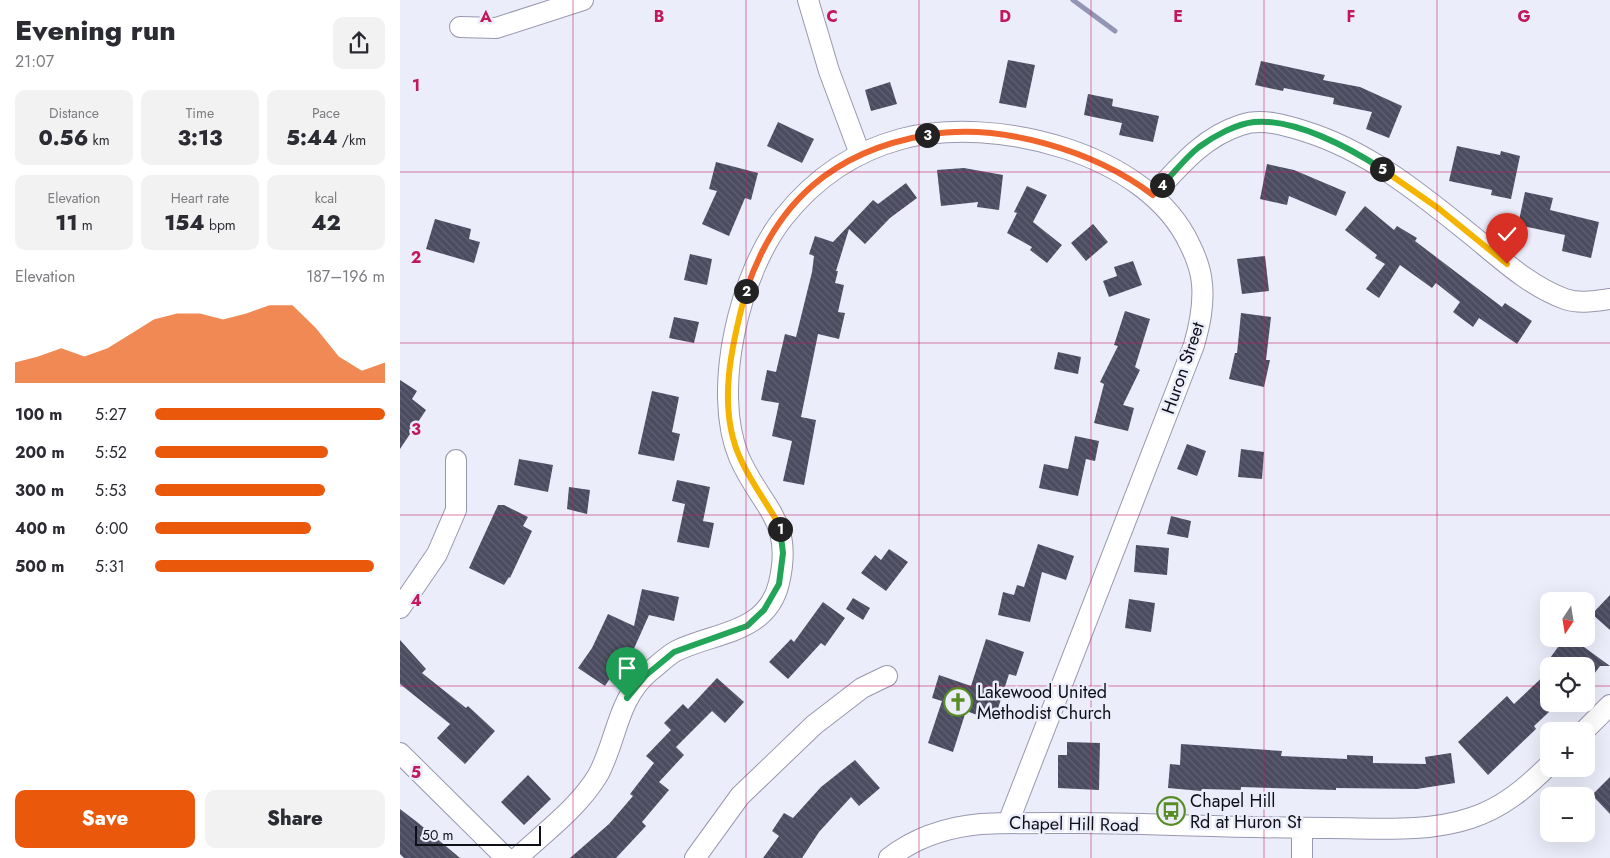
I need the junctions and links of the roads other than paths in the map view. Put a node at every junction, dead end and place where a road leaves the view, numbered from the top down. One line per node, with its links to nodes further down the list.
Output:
1 (582, 0): 3 (street)
2 (808, 0): 4 (street)
3 (460, 27)
4 (860, 154): 5 (street, Huron Street); 17 (street, Huron Street)
5 (1153, 195): 6 (street); 14 (street, Huron Street)
6 (1610, 299)
7 (456, 460): 8 (street)
8 (400, 608)
9 (887, 676): 18 (street)
10 (1610, 705): 11 (street)
11 (1593, 722)
12 (400, 753): 16 (street)
13 (1540, 773): 15 (street, Chapel Hill Road)
14 (1008, 823): 15 (street, Chapel Hill Road); 19 (street, Chapel Hill Road)
15 (1302, 828): 20 (street)
16 (506, 858)
17 (517, 858)
18 (695, 858)
19 (889, 858)
20 (1302, 858)

